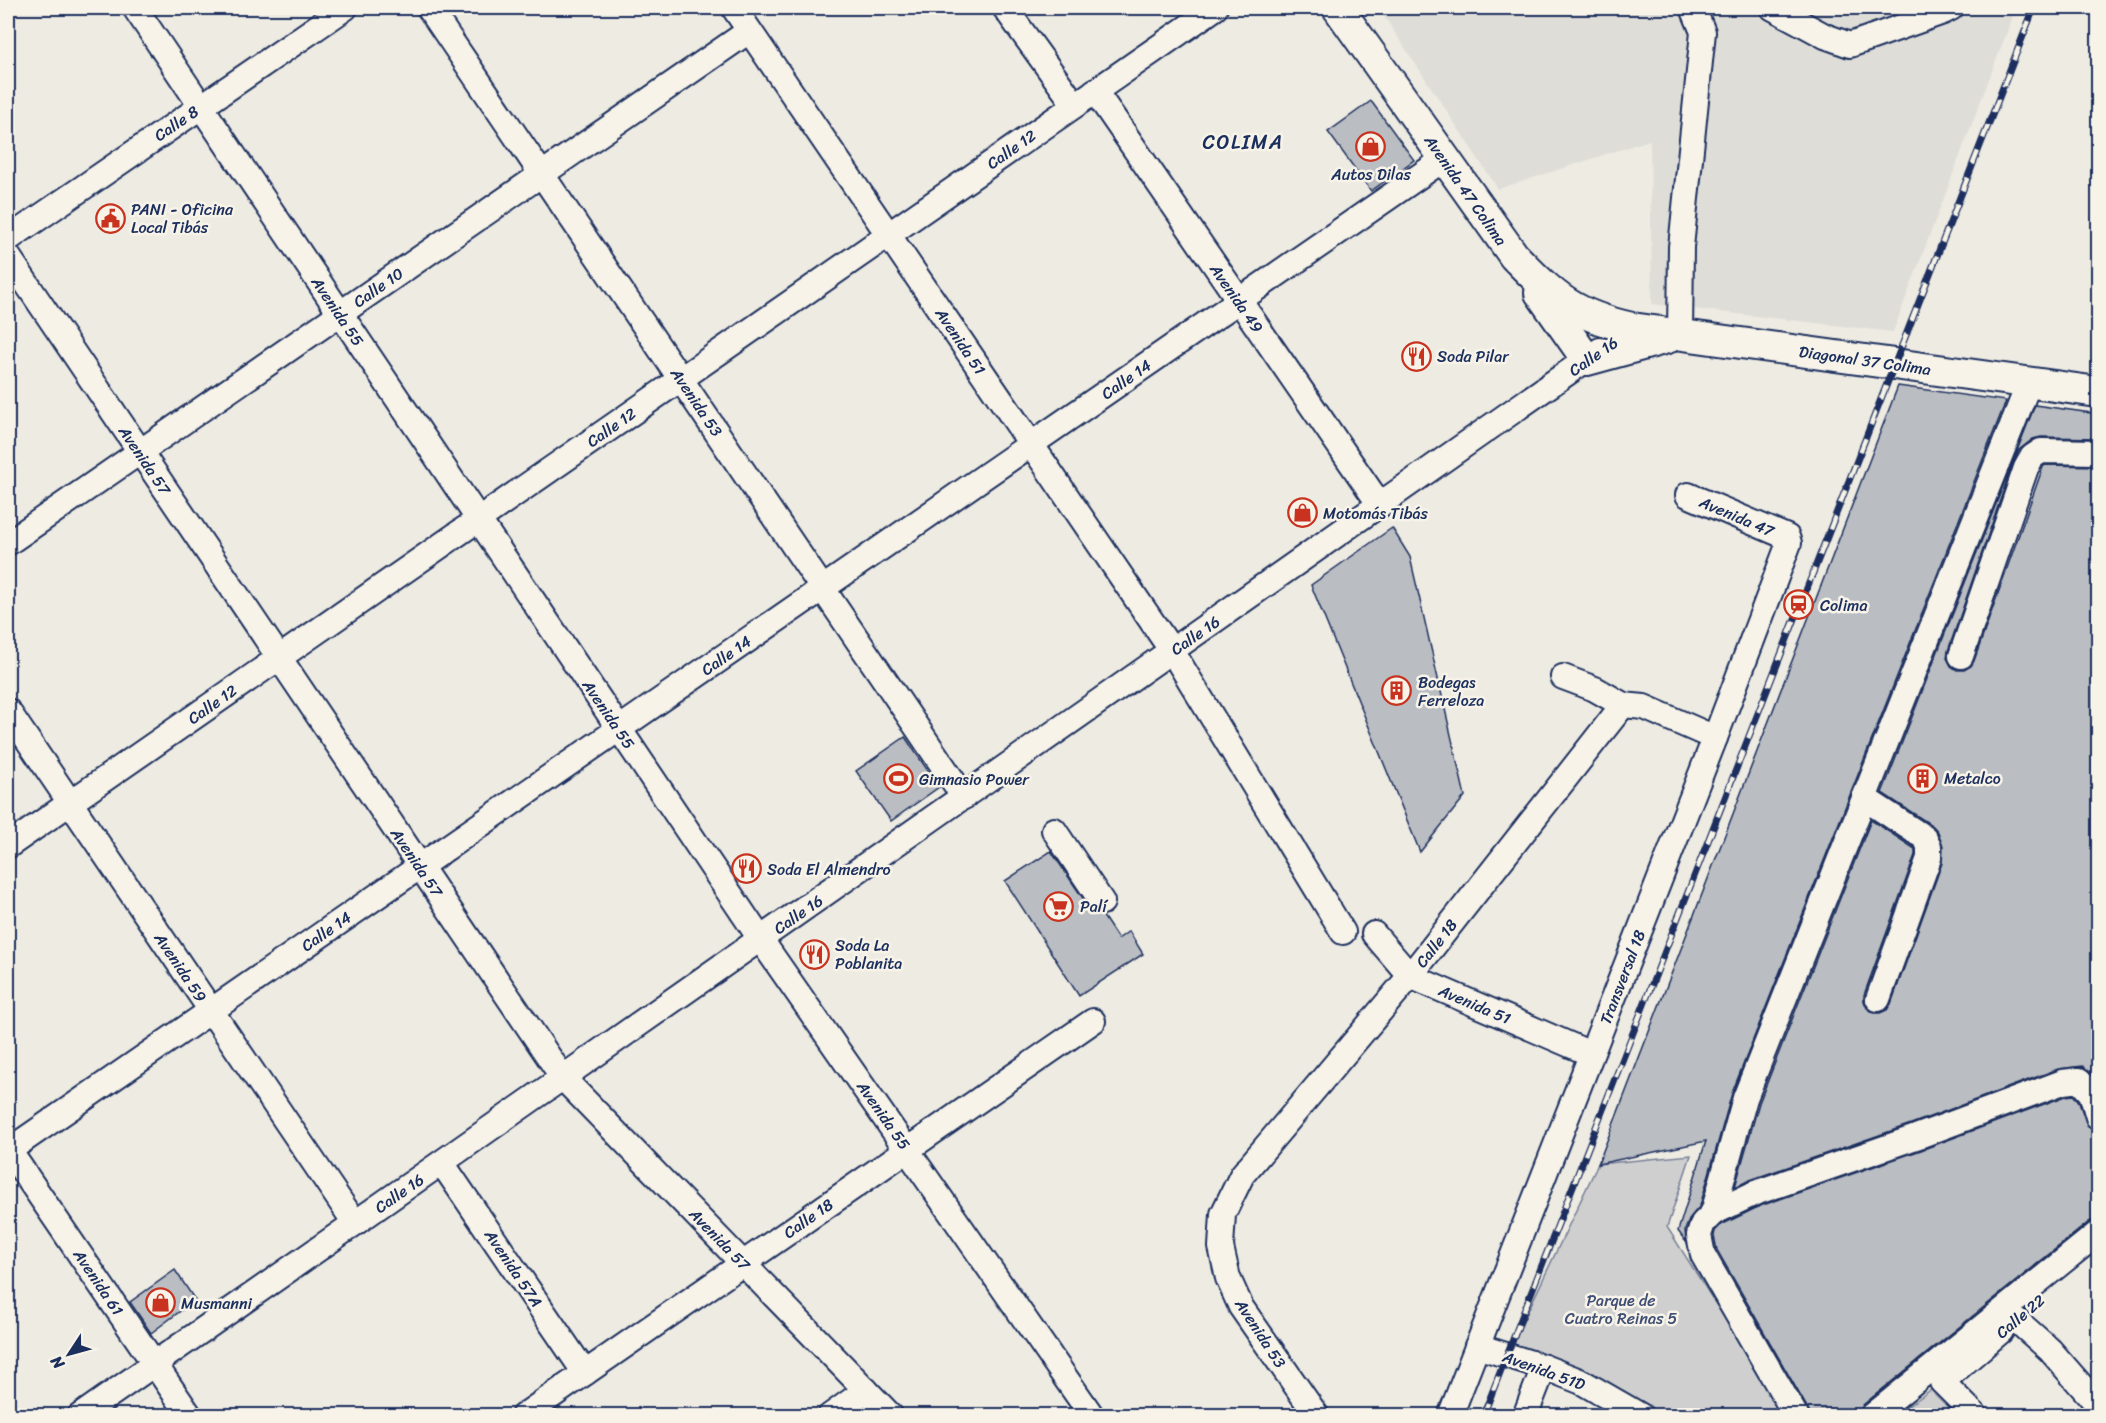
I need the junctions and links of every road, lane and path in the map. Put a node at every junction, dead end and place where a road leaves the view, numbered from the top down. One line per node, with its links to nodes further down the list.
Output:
1 (135, 8): 14 (street, Avenida 55)
2 (345, 8): 14 (street, Calle 8)
3 (429, 8): 16 (street, Avenida 53)
4 (734, 8): 11 (street, Avenida 51)
5 (1005, 8): 13 (street)
6 (1215, 8): 12 (street, Calle 12)
7 (1338, 8): 15 (main road, Avenida 47 Colima)
8 (1693, 8): 24 (street)
9 (1773, 8): 10 (street)
10 (1951, 8)
11 (749, 31): 16 (street, Calle 10); 17 (street, Avenida 51)
12 (1095, 91): 13 (street, Calle 12); 21 (street, Avenida 49)
13 (1075, 105): 17 (street, Calle 12)
14 (201, 106): 18 (street, Calle 8); 22 (street, Avenida 55)
15 (1444, 159): 20 (main road, Avenida 47 Colima); 21 (street, Calle 14)
16 (542, 174): 22 (street, Calle 10); 26 (street, Avenida 53)
17 (888, 235): 26 (street, Calle 12); 29 (street, Avenida 51)
18 (8, 239)
19 (8, 256): 30 (street, Avenida 57)
20 (1514, 256): 23 (main road, Avenida 47 Colima); 25 (main road)
21 (1239, 301): 29 (street, Calle 14); 33 (street, Avenida 49)
22 (340, 313): 30 (street, Calle 10); 34 (street, Avenida 55)
23 (1632, 328): 24 (main road, Diagonal 37 Colima); 25 (street, Calle 16)
24 (1680, 335): 25 (main road); 27 (main road, Diagonal 37 Colima)
25 (1587, 360): 33 (street, Calle 16)
26 (681, 379): 34 (street, Calle 12); 37 (street, Avenida 53)
27 (2029, 383): 28 (main road, Diagonal 37 Colima); 47 (street)
28 (2098, 392)
29 (1031, 444): 37 (street, Calle 14); 38 (street, Avenida 51)
30 (140, 452): 36 (street, Calle 10); 40 (street, Avenida 57)
31 (2098, 452): 39 (street)
32 (1688, 495): 35 (street, Avenida 47)
33 (1380, 505): 38 (street, Calle 16)
34 (478, 519): 40 (street, Calle 12); 44 (street, Avenida 55)
35 (1787, 537): 45 (street, Transversal 18)
36 (8, 543)
37 (823, 588): 44 (street, Calle 14); 46 (street, Avenida 53)
38 (1172, 651): 46 (street, Calle 16); 53 (street, Avenida 51)
39 (1961, 656)
40 (279, 658): 48 (street, Calle 12); 51 (street, Avenida 57)
41 (1563, 678): 42 (street)
42 (1623, 705): 45 (street); 56 (street, Calle 18)
43 (8, 711): 48 (street, Avenida 59)
44 (619, 729): 51 (street, Calle 14); 55 (street, Avenida 55)
45 (1715, 738): 60 (street, Transversal 18)
46 (964, 797): 55 (street, Calle 16)
47 (1864, 798): 57 (street); 67 (street)
48 (70, 803): 50 (street, Calle 12); 58 (street, Avenida 59)
49 (1054, 830): 52 (street)
50 (8, 846)
51 (420, 866): 58 (street, Calle 14); 61 (street, Avenida 57)
52 (1102, 902)
53 (1343, 932)
54 (1374, 934): 56 (street, Avenida 51)
55 (761, 940): 61 (street, Calle 16); 64 (street, Avenida 55)
56 (1410, 976): 60 (street, Avenida 51); 66 (street, Calle 18)
57 (1878, 999)
58 (211, 1011): 63 (street, Calle 14); 68 (street, Avenida 59)
59 (1093, 1021): 64 (street, Calle 18)
60 (1591, 1054): 73 (street, Transversal 18)
61 (563, 1078): 65 (street, Calle 16); 71 (street, Avenida 57)
62 (2098, 1117): 67 (street)
63 (8, 1150): 74 (street, Avenida 61)
64 (908, 1150): 71 (street, Calle 18); 85 (street, Avenida 55)
65 (442, 1163): 68 (street, Calle 16); 76 (street, Avenida 57A)
66 (1242, 1175): 86 (street, Avenida 53)
67 (1713, 1213): 89 (street)
68 (355, 1223): 74 (street, Calle 16)
69 (2098, 1233): 90 (street)
70 (2098, 1251): 72 (street, Calle 22)
71 (744, 1263): 76 (street, Calle 18); 77 (street, Avenida 57)
72 (2015, 1319): 78 (street); 91 (street, Calle 22)
73 (1477, 1346): 75 (street, Avenida 51D); 87 (street, Transversal 18)
74 (155, 1363): 80 (street, Calle 16); 81 (street, Avenida 61)
75 (1544, 1367): 79 (street, Avenida 51D); 88 (street)
76 (585, 1373): 82 (street, Calle 18)
77 (866, 1390): 83 (street); 84 (street, Avenida 57)
78 (2098, 1405)
79 (1633, 1413)
80 (80, 1416)
81 (190, 1416)
82 (524, 1416)
83 (830, 1416)
84 (891, 1416)
85 (1092, 1416)
86 (1317, 1416)
87 (1450, 1416)
88 (1525, 1416)
89 (1796, 1416)
90 (1872, 1416)
91 (1976, 1416)

